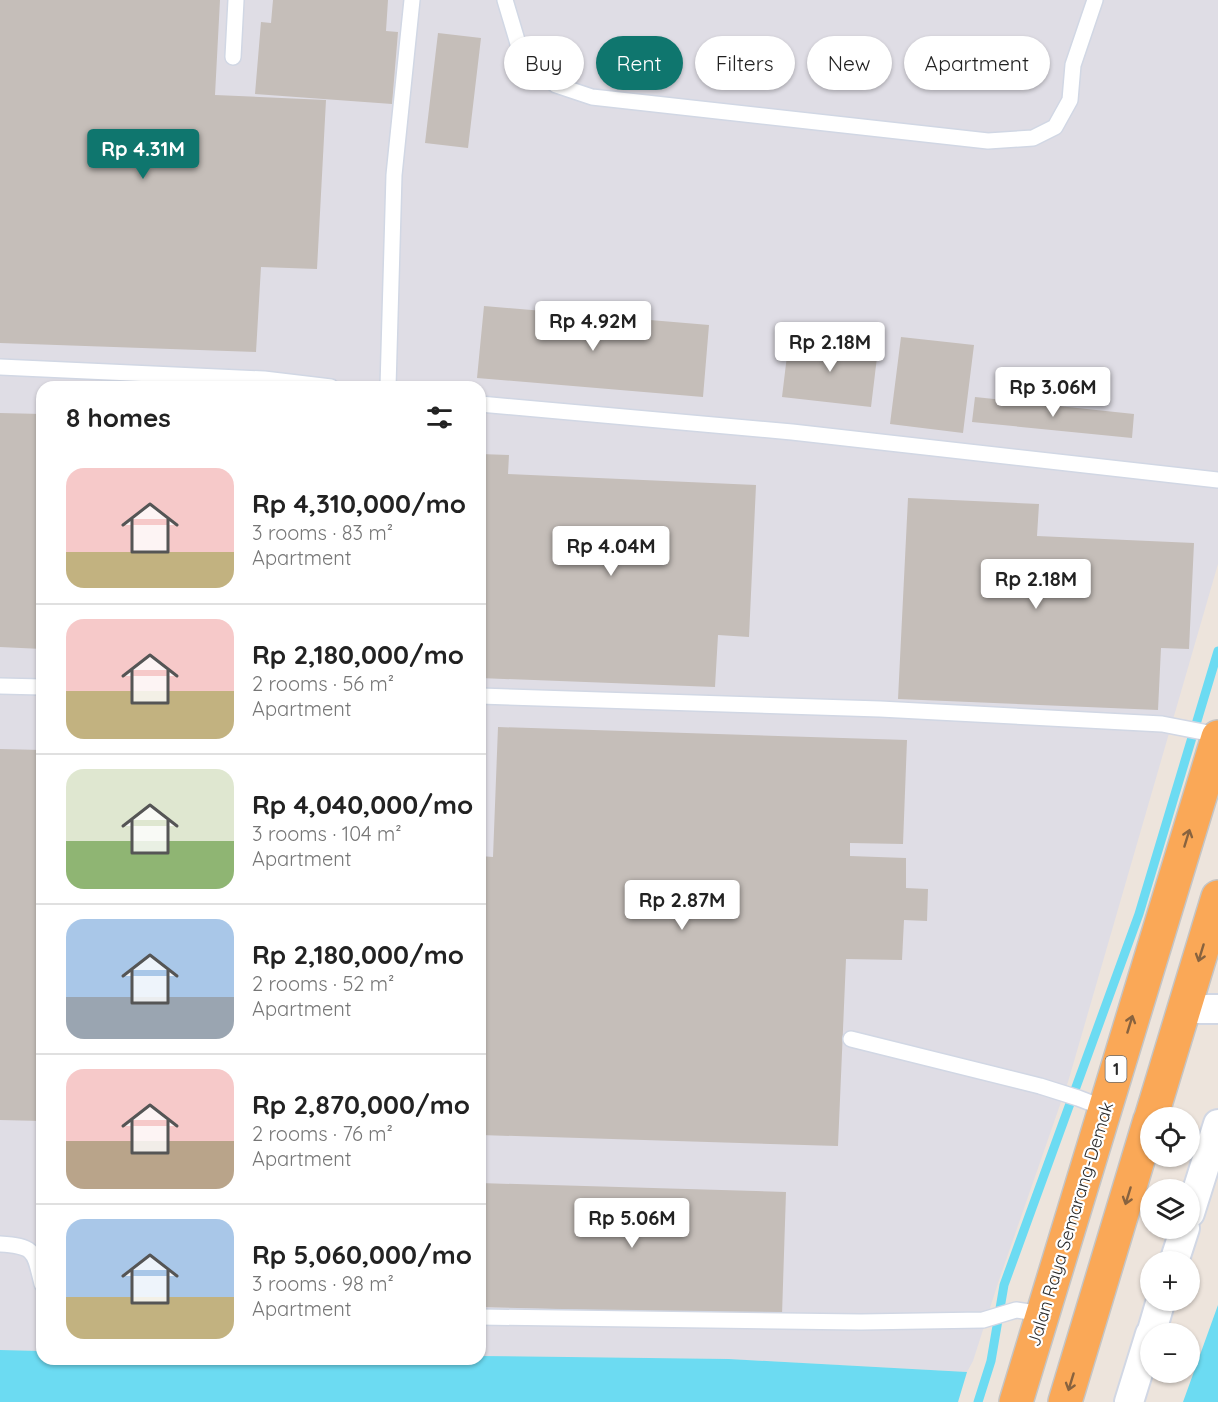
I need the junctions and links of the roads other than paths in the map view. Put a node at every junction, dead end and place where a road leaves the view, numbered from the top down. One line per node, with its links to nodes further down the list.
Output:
1 (236, 0): 5 (lane)
2 (412, 0): 8 (lane)
3 (505, 0): 4 (lane)
4 (1095, 0)
5 (233, 57)
6 (0, 367): 7 (lane)
7 (281, 381)
8 (388, 381)
9 (486, 405): 10 (lane)
10 (1218, 480)
11 (0, 686): 12 (lane)
12 (36, 687)
13 (486, 696): 14 (lane)
14 (1218, 736): 19 (highway, Jalan Raya Semarang-Demak / 1, one-way to 14)
15 (1218, 897): 16 (highway, one-way to 16)
16 (1184, 1009): 17 (street); 20 (highway)
17 (1218, 1009)
18 (851, 1039): 19 (lane)
19 (1091, 1103): 26 (highway, Jalan Raya Semarang-Demak / 1)
20 (1155, 1107)
21 (1218, 1125): 23 (street)
22 (1140, 1155): 30 (highway, one-way to 30)
23 (1200, 1182)
24 (0, 1244): 25 (lane)
25 (36, 1263)
26 (1029, 1312): 27 (lane); 29 (highway, Jalan Raya Semarang-Demak / 1)
27 (486, 1317)
28 (1140, 1368): 31 (street)
29 (1016, 1402)
30 (1065, 1402)
31 (1129, 1402)

